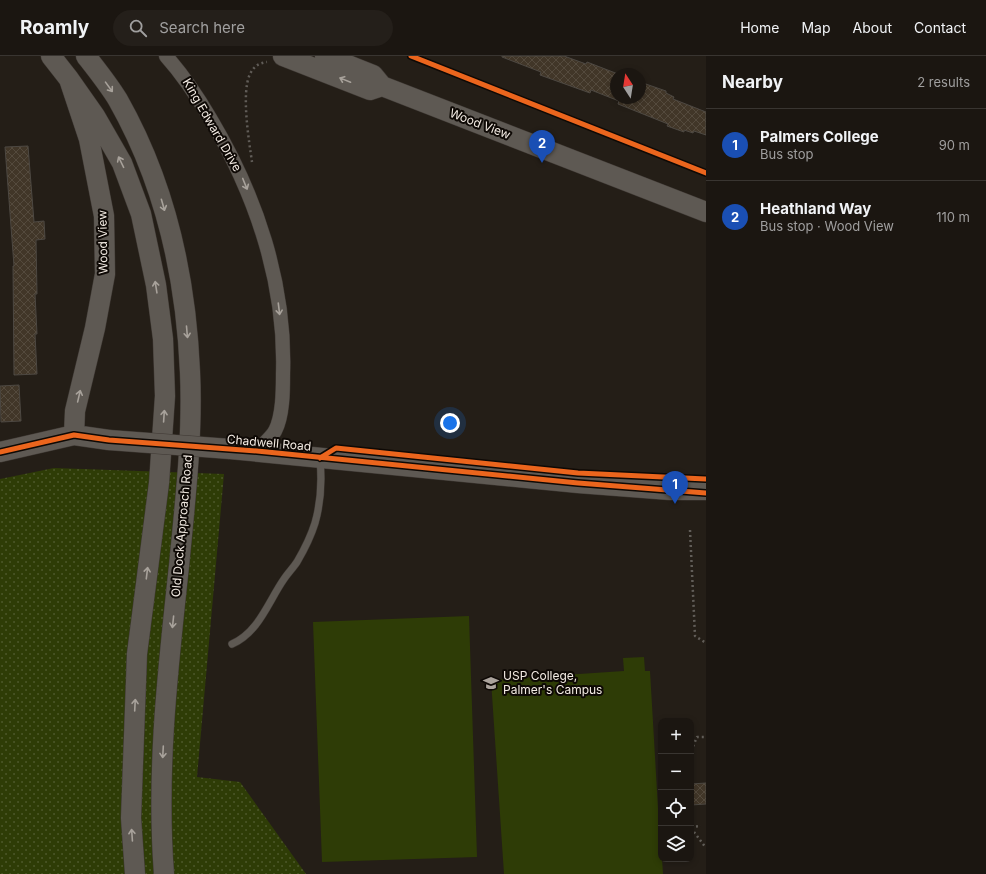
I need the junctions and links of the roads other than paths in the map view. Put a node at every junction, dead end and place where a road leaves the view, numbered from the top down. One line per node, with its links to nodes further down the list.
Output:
1 (52, 56): 6 (street, Wood View)
2 (86, 56): 16 (street, Old Dock Approach Road, one-way to 16)
3 (166, 56): 10 (street, King Edward Drive, one-way to 10)
4 (326, 56): 7 (street, Wood View)
5 (277, 58): 7 (street, one-way to 5)
6 (69, 79): 9 (street, Wood View, one-way to 6); 15 (street, one-way to 6)
7 (382, 86): 8 (street, Wood View)
8 (706, 212)
9 (74, 435): 10 (street, Chadwell Road, bridge); 11 (street, Chadwell Road)
10 (257, 451): 12 (street, Chadwell Road)
11 (0, 452)
12 (320, 458): 13 (street, Chadwell Road); 14 (lane)
13 (706, 490)
14 (232, 644)
15 (135, 874)
16 (164, 874)

